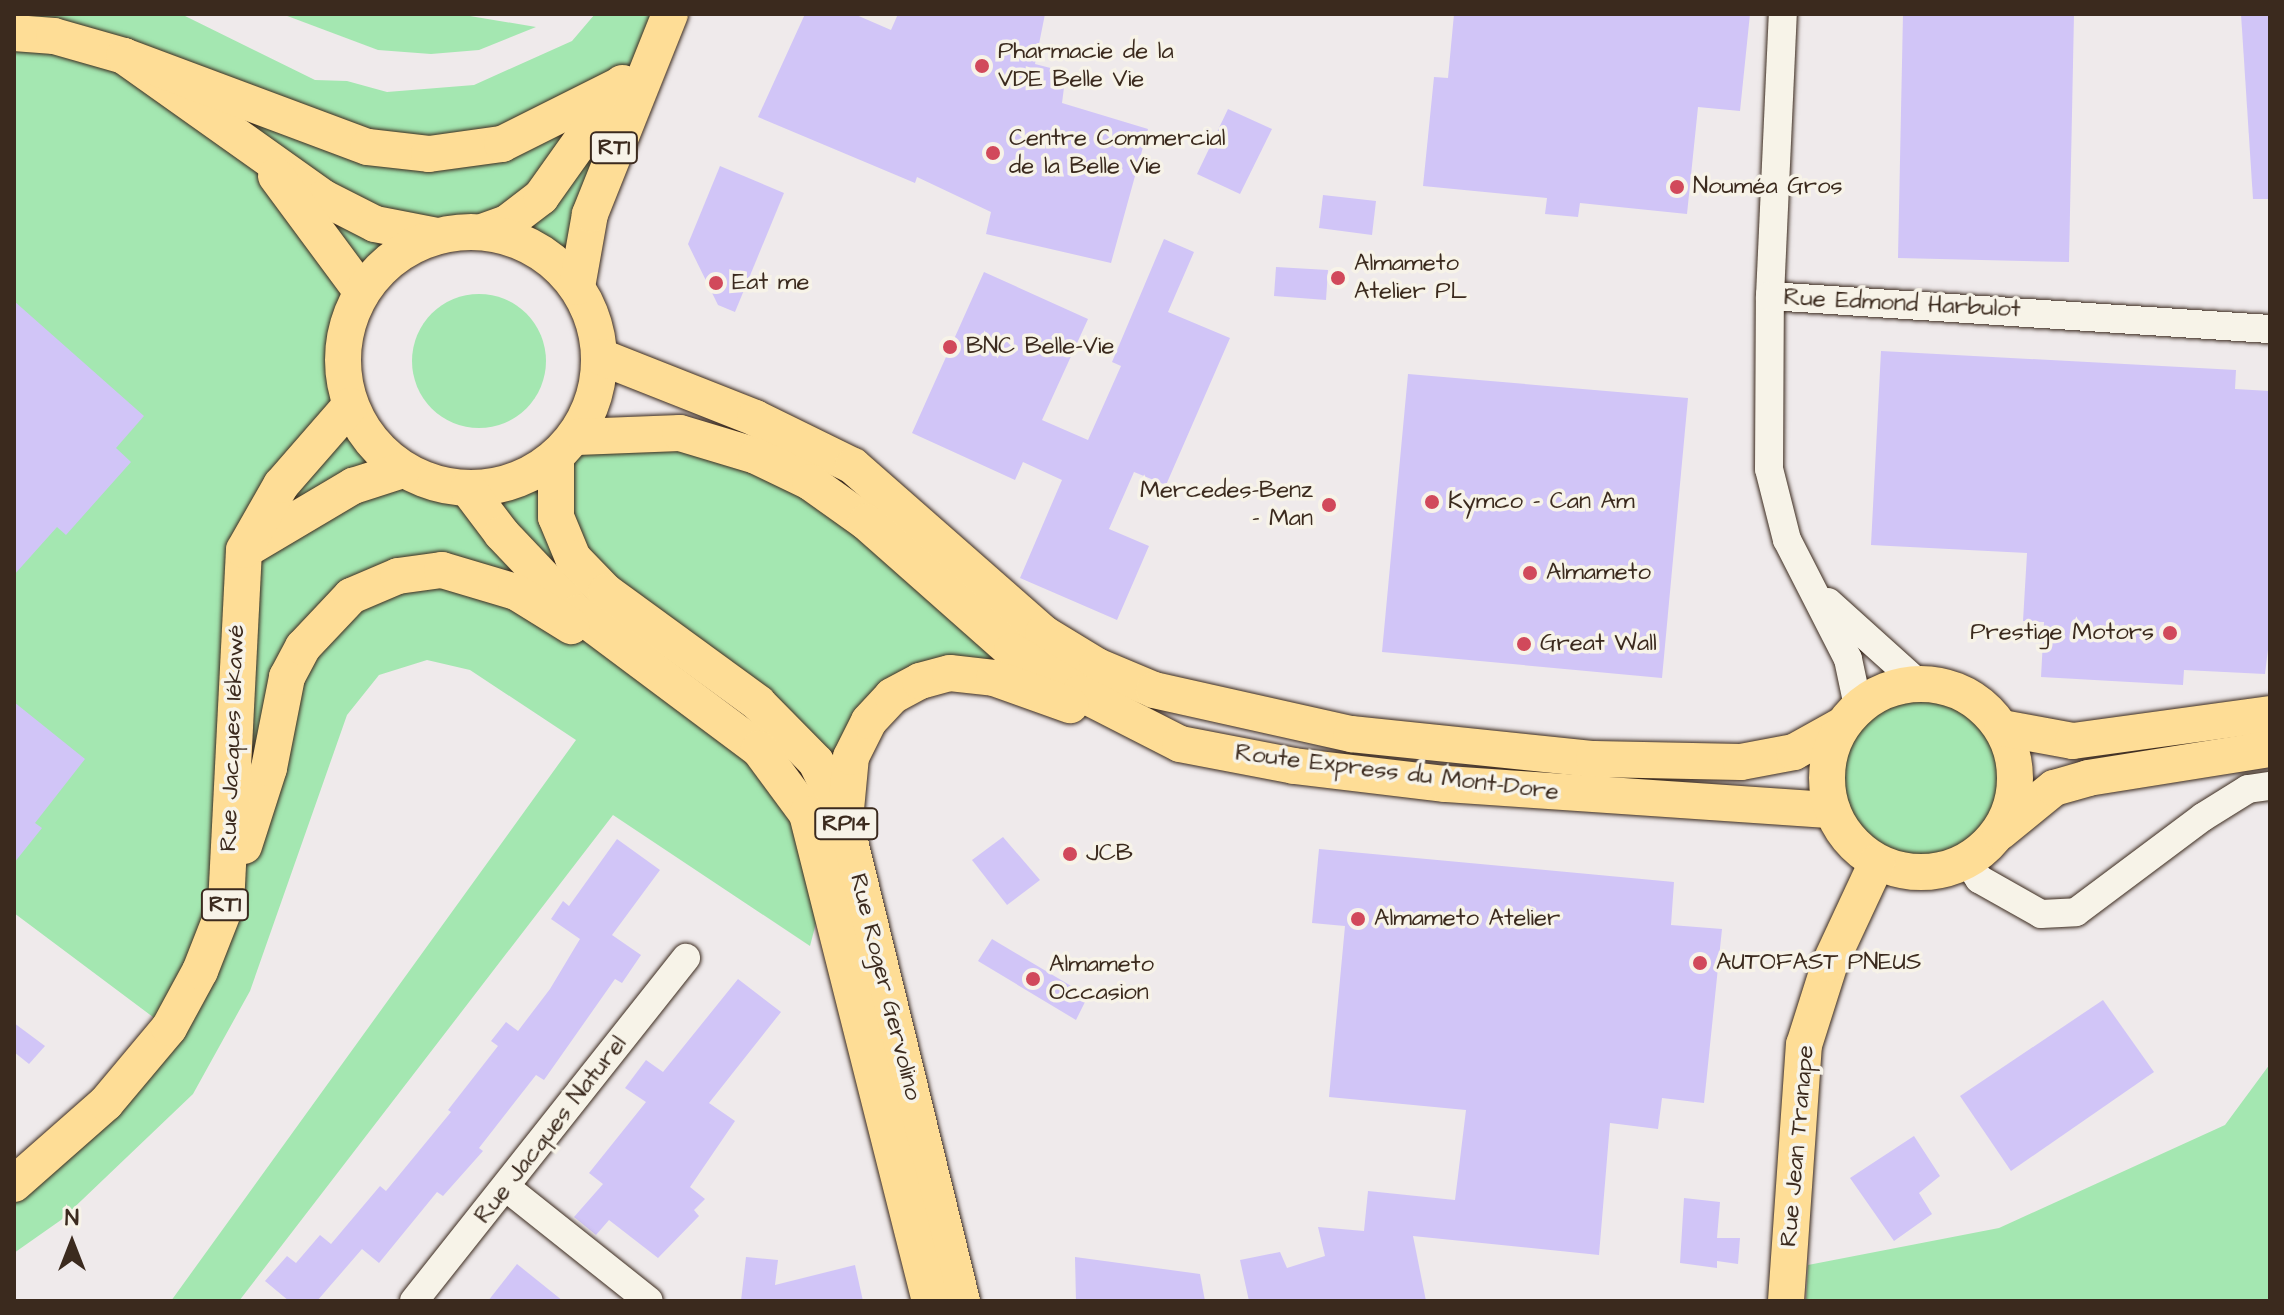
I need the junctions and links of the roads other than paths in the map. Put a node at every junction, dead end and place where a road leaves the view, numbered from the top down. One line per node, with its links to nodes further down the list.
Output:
1 (670, 14): 5 (main road, RT1); 9 (main road, RT1)
2 (1783, 14): 11 (street)
3 (14, 33): 4 (main road)
4 (124, 56): 5 (main road); 6 (main road)
5 (622, 84): 7 (main road, RT1)
6 (254, 146): 8 (main road); 10 (main road)
7 (485, 231): 8 (main road); 9 (main road)
8 (437, 236): 10 (main road)
9 (577, 287): 13 (main road)
10 (361, 291): 14 (main road)
11 (1770, 296): 12 (street, Rue Edmond Harbulot); 19 (street, Rue Edmond Harbulot)
12 (2270, 329)
13 (601, 357): 15 (main road); 23 (main road, Route Express du Mont-Dore)
14 (350, 406): 16 (main road); 18 (main road, Rue Jacques Iékawé / RT1)
15 (566, 447): 17 (main road); 25 (main road, Route Express du Mont-Dore); 29 (main road, Rue Roger Gervolino / RP14)
16 (403, 470): 17 (main road); 18 (main road)
17 (468, 489): 21 (main road, Rue Roger Gervolino / RP14)
18 (244, 550): 33 (main road, Rue Jacques Iékawé / RT1)
19 (1819, 594): 20 (street); 23 (street, Rue Edmond Harbulot)
20 (1918, 683): 23 (main road); 24 (main road)
21 (686, 697): 33 (main road); 39 (main road, Rue Roger Gervolino / RP14)
22 (2270, 714): 24 (main road)
23 (1850, 716): 28 (main road)
24 (2002, 728): 30 (main road)
25 (1180, 744): 28 (main road, Route Express du Mont-Dore); 29 (main road)
26 (2270, 749): 30 (main road)
27 (2270, 786): 31 (street)
28 (1832, 810): 32 (main road)
29 (845, 821): 40 (main road, Rue Roger Gervolino / RP14)
30 (1999, 833): 31 (main road)
31 (1967, 861): 32 (main road)
32 (1877, 862): 41 (main road, Rue Jean Tranape)
33 (226, 905): 35 (main road, Rue Jacques Iékawé / RT1)
34 (686, 958): 36 (street, Rue Jacques Naturel)
35 (14, 1184)
36 (507, 1188): 37 (street, Rue Jacques Naturel); 38 (street)
37 (414, 1301)
38 (649, 1301)
39 (930, 1301)
40 (962, 1301)
41 (1786, 1301)

